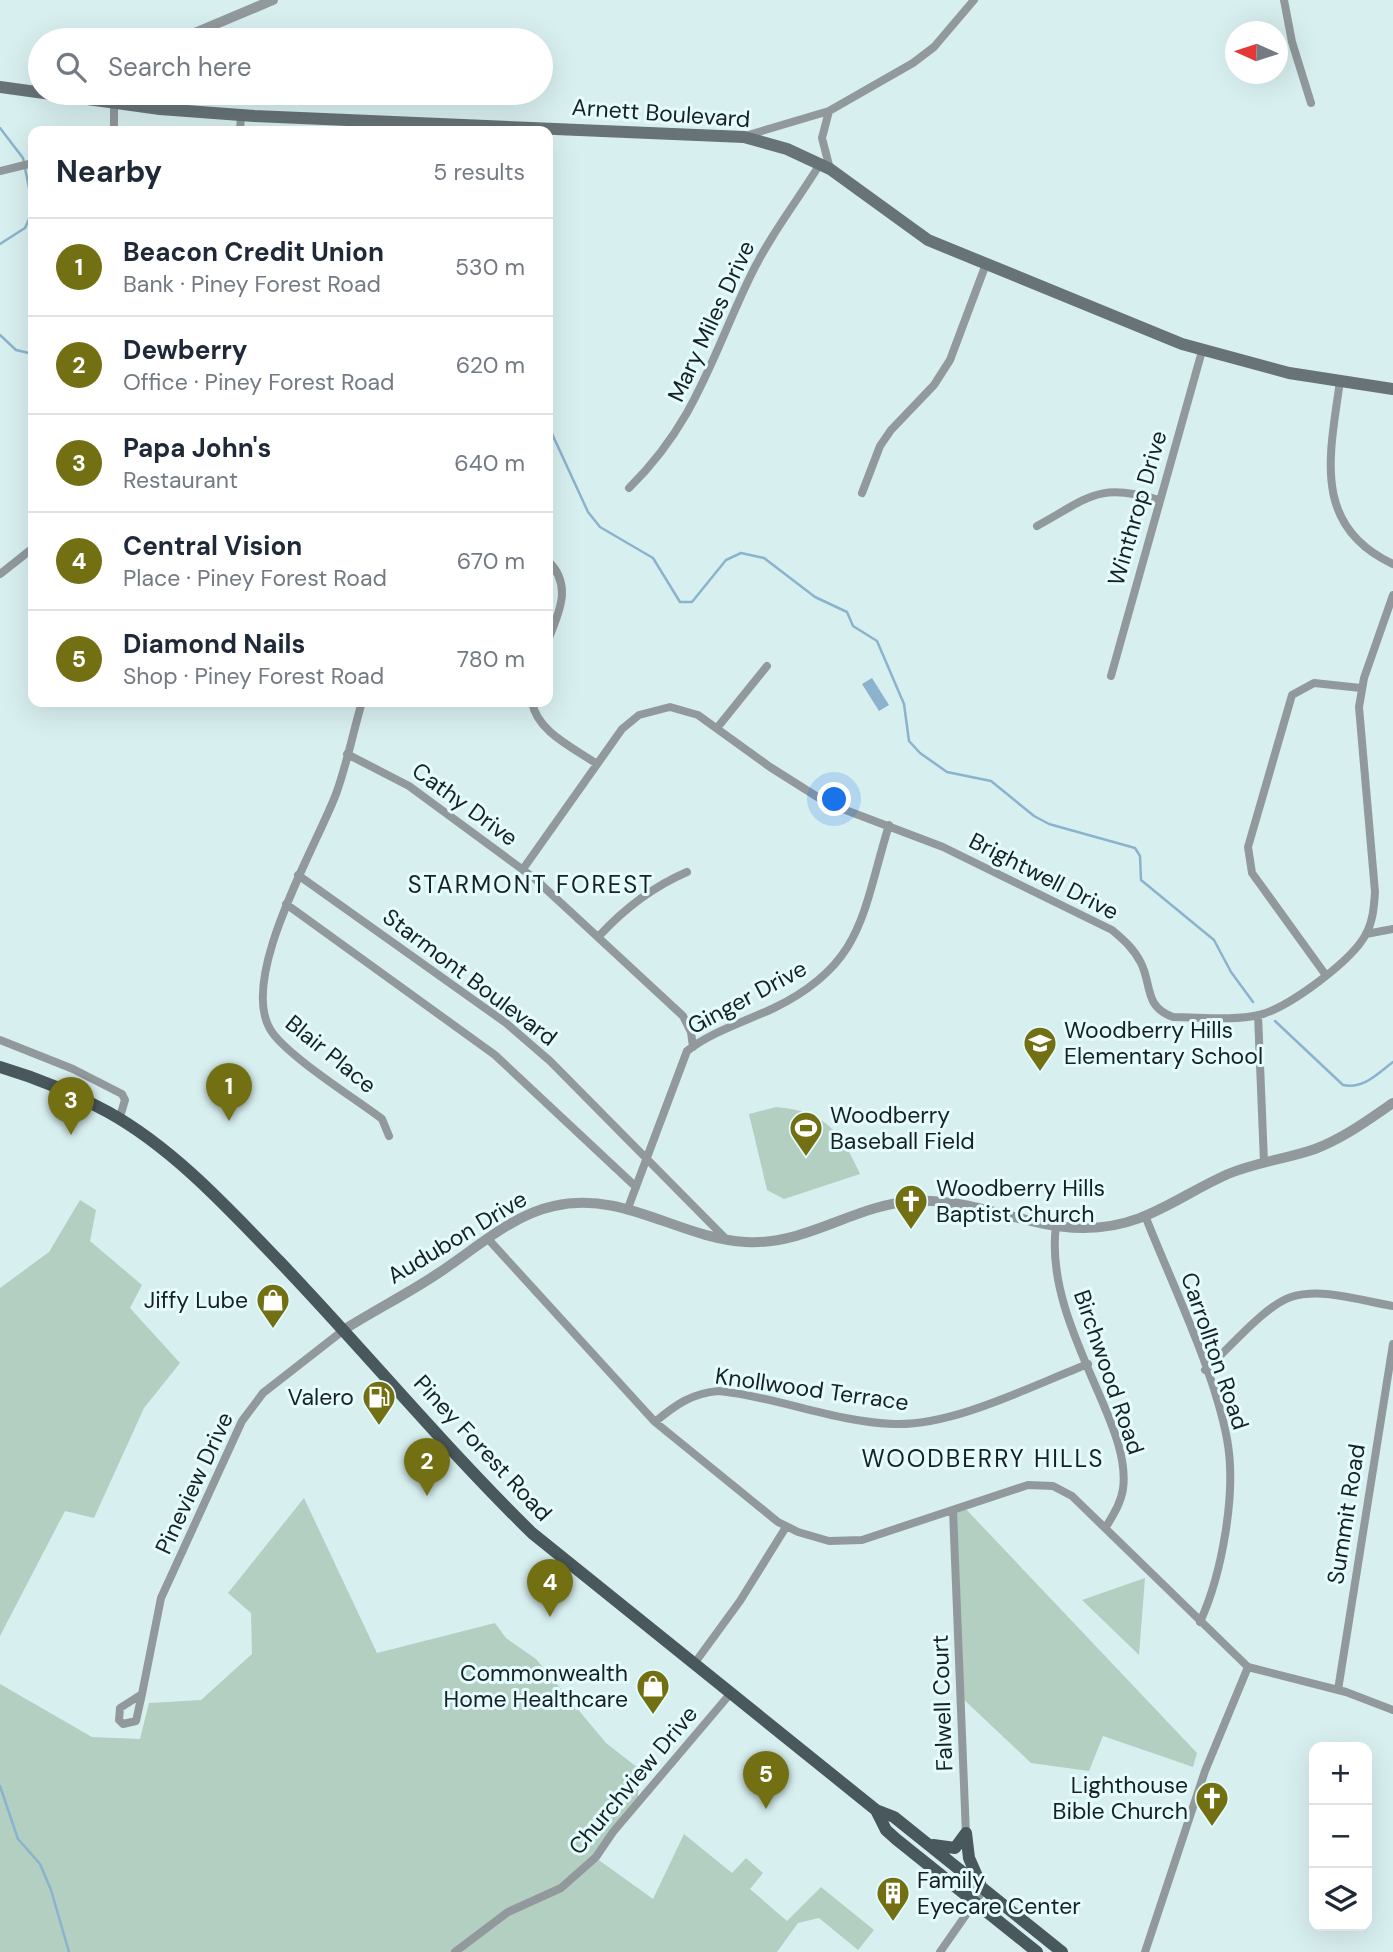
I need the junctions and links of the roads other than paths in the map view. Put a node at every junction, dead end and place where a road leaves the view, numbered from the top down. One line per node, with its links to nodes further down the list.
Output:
1 (273, 0): 4 (street)
2 (974, 0): 10 (street)
3 (1284, 0): 7 (street)
4 (206, 28)
5 (0, 87): 6 (main road, Arnett Boulevard)
6 (28, 90)
7 (1311, 103)
8 (113, 105): 12 (street)
9 (163, 105): 11 (main road, Arnett Boulevard)
10 (829, 111): 16 (street); 18 (street)
11 (241, 116): 13 (street); 14 (main road, Arnett Boulevard)
12 (114, 126)
13 (240, 126)
14 (386, 126)
15 (553, 131): 16 (main road, Arnett Boulevard)
16 (744, 136): 18 (main road, Arnett Boulevard)
17 (28, 164): 19 (street)
18 (825, 166): 20 (main road, Arnett Boulevard); 24 (street, Mary Miles Drive)
19 (0, 171)
20 (986, 264): 21 (main road, Arnett Boulevard); 25 (street)
21 (1202, 351): 22 (main road, Arnett Boulevard); 26 (street, Winthrop Drive)
22 (1340, 382): 23 (main road, Arnett Boulevard); 29 (street)
23 (1393, 389)
24 (629, 488)
25 (862, 493)
26 (1160, 500): 27 (street); 35 (street, Winthrop Drive)
27 (1037, 526)
28 (28, 552): 31 (street)
29 (1393, 564)
30 (553, 568): 33 (street)
31 (0, 574)
32 (1393, 595): 36 (street)
33 (553, 627)
34 (766, 667): 39 (street)
35 (1111, 677)
36 (1361, 688): 48 (street); 50 (street)
37 (361, 707): 40 (street, Blair Place)
38 (533, 707): 41 (street)
39 (717, 728): 41 (street, Brightwell Drive); 42 (street, Brightwell Drive)
40 (347, 754): 43 (street, Cathy Drive); 45 (street, Blair Place)
41 (597, 764): 43 (street, Brightwell Drive)
42 (889, 825): 51 (street, Brightwell Drive); 53 (street, Ginger Drive)
43 (523, 869): 49 (street, Cathy Drive)
44 (687, 872): 49 (street)
45 (298, 875): 46 (street, Blair Place); 58 (street, Starmont Boulevard)
46 (286, 904): 57 (street, Blair Place); 60 (street, Starmont Boulevard)
47 (1393, 929): 48 (street)
48 (1366, 934): 50 (street, Brightwell Drive)
49 (600, 936): 53 (street, Cathy Drive)
50 (1325, 974): 51 (street, Brightwell Drive)
51 (1258, 1015): 59 (street)
52 (0, 1040): 56 (street)
53 (693, 1046): 58 (street, Ginger Drive)
54 (0, 1067): 56 (main road, Piney Forest Road)
55 (1393, 1103): 59 (street, Audubon Drive)
56 (119, 1120): 67 (main road, Piney Forest Road)
57 (389, 1136)
58 (645, 1160): 60 (street, Ginger Drive); 65 (street, Starmont Boulevard)
59 (1265, 1161): 62 (street, Audubon Drive)
60 (636, 1187): 61 (street, Ginger Drive)
61 (628, 1208): 64 (street, Audubon Drive); 65 (street, Audubon Drive)
62 (1146, 1218): 63 (street, Audubon Drive); 70 (street, Carrollton Road)
63 (1056, 1226): 65 (street, Audubon Drive); 69 (street, Birchwood Road)
64 (489, 1240): 67 (street, Audubon Drive); 71 (street)
65 (727, 1240)
66 (1393, 1306): 70 (street)
67 (345, 1329): 76 (main road, Piney Forest Road); 79 (street, Pineview Drive)
68 (1393, 1344): 78 (street, Summit Road)
69 (1088, 1364): 71 (street, Knollwood Terrace); 74 (street, Birchwood Road)
70 (1205, 1370): 75 (street, Carrollton Road)
71 (655, 1422): 73 (street)
72 (953, 1510): 73 (street); 74 (street); 83 (street, Falwell Court)
73 (786, 1527): 76 (street)
74 (1106, 1527): 75 (street)
75 (1200, 1622): 77 (street)
76 (694, 1664): 80 (main road, Piney Forest Road)
77 (1248, 1667): 78 (street); 93 (street)
78 (1338, 1690): 81 (street)
79 (142, 1694)
80 (730, 1694): 82 (main road, Piney Forest Road); 90 (street, Churchview Drive)
81 (1393, 1710)
82 (876, 1810): 84 (main road, Piney Forest Road); 85 (main road, Piney Forest Road)
83 (966, 1833): 85 (main road); 86 (street, Falwell Court); 87 (main road)
84 (897, 1839): 86 (main road); 88 (main road, Piney Forest Road)
85 (926, 1843): 86 (main road, Piney Forest Road)
86 (963, 1867): 87 (main road, Piney Forest Road); 88 (street, Falwell Court)
87 (984, 1889): 88 (street); 92 (main road, Piney Forest Road)
88 (970, 1898): 89 (street); 91 (main road, Piney Forest Road)
89 (943, 1951)
90 (455, 1952)
91 (1037, 1952)
92 (1062, 1952)
93 (1145, 1952)

